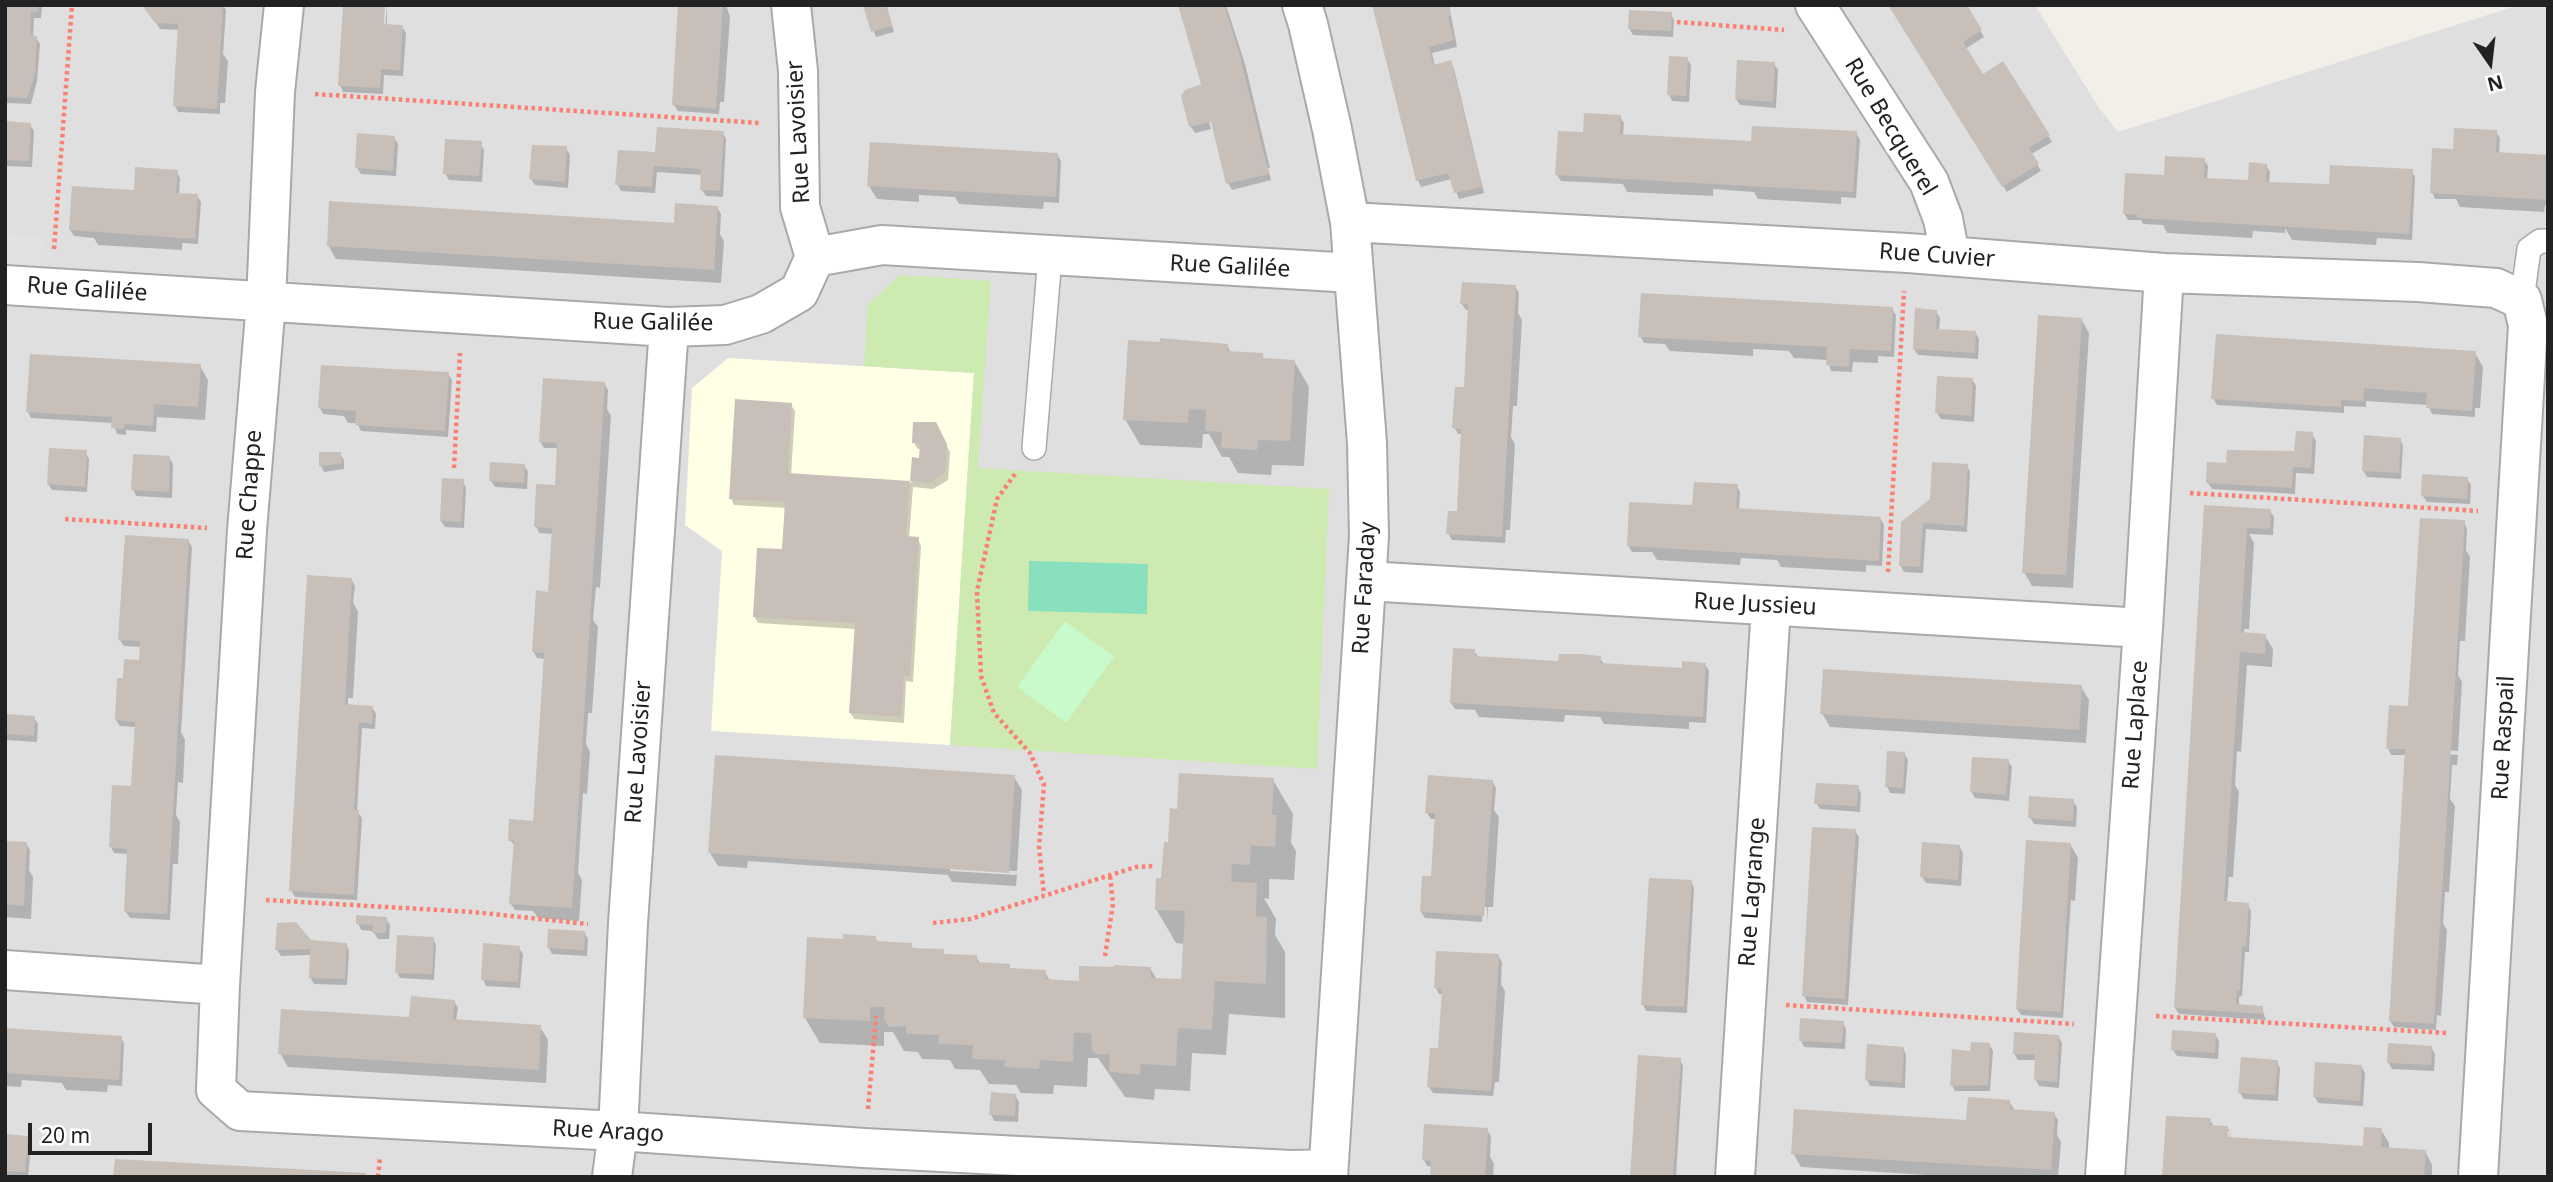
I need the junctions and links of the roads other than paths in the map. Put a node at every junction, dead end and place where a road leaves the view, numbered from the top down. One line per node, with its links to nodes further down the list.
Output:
1 (284, 5): 14 (street, Rue Chappe)
2 (791, 5): 8 (street, Rue Lavoisier)
3 (1302, 5): 5 (street, Rue Faraday)
4 (1820, 14): 7 (street, Rue Becquerel)
5 (1349, 222): 7 (street, Rue Cuvier); 10 (street, Rue Faraday)
6 (2548, 241): 13 (lane)
7 (1950, 256): 11 (street, Rue Cuvier)
8 (815, 257): 9 (street, Rue Galilée); 15 (street, Rue Galilée)
9 (1050, 257): 10 (street, Rue Galilée); 16 (lane)
10 (1353, 273): 17 (street, Rue Faraday)
11 (2164, 273): 13 (street, Rue Cuvier); 19 (street, Rue Laplace)
12 (5, 285): 14 (street, Rue Galilée)
13 (2522, 300): 27 (street, Rue Raspail)
14 (266, 302): 15 (street, Rue Galilée); 21 (street, Rue Chappe)
15 (669, 327): 22 (street, Rue Lavoisier)
16 (1034, 447)
17 (1367, 581): 18 (street, Rue Jussieu); 23 (street, Rue Faraday)
18 (1771, 607): 19 (street, Rue Jussieu); 25 (street, Rue Lagrange)
19 (2143, 628): 26 (street, Rue Laplace)
20 (5, 971): 21 (street)
21 (220, 985): 22 (street, Rue Arago)
22 (618, 1131): 23 (street, Rue Arago); 24 (street, Rue Lavoisier)
23 (1328, 1173)
24 (612, 1177)
25 (1735, 1177)
26 (2105, 1177)
27 (2478, 1177)

